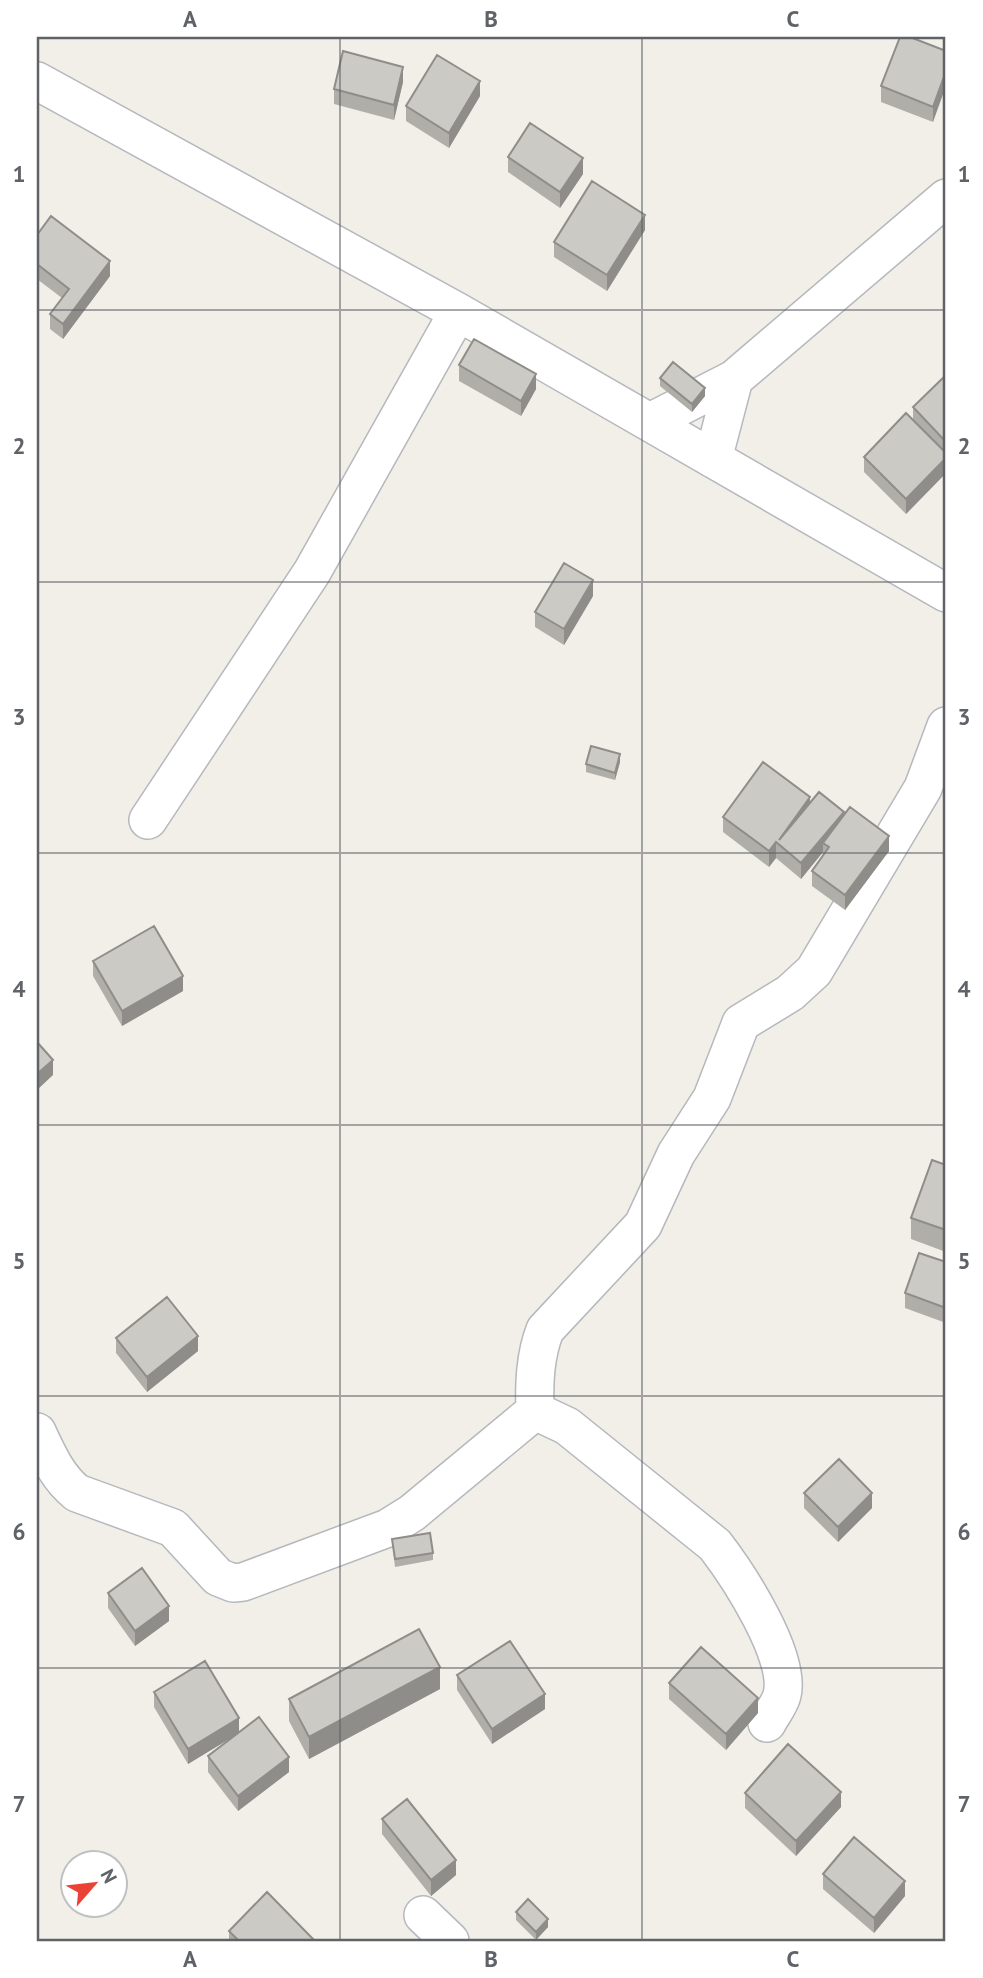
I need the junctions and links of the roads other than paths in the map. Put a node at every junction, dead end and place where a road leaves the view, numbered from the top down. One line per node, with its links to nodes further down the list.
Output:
1 (37, 81): 3 (street)
2 (946, 198): 4 (street)
3 (458, 312): 5 (street); 9 (street)
4 (734, 379): 5 (street); 6 (street)
5 (650, 422): 6 (street)
6 (713, 459): 7 (street)
7 (946, 593)
8 (946, 726): 10 (street)
9 (148, 820)
10 (536, 1411): 11 (street); 12 (street)
11 (37, 1432)
12 (766, 1723)
13 (423, 1915): 14 (street)
14 (450, 1941)

